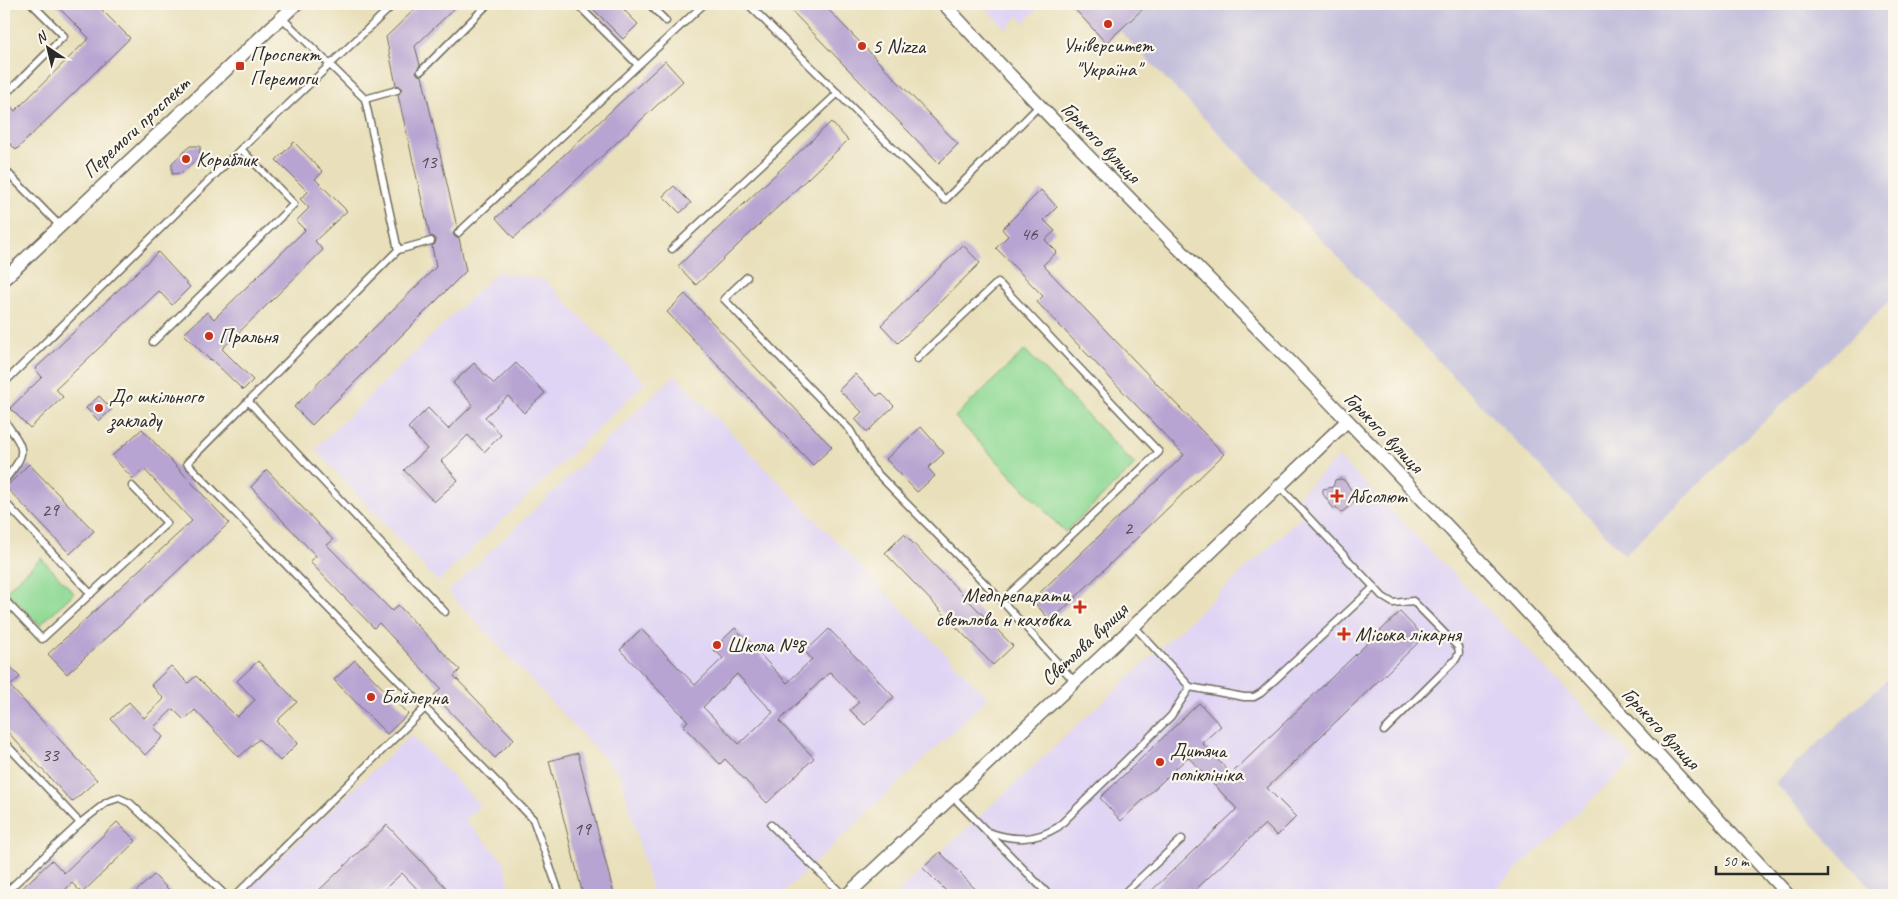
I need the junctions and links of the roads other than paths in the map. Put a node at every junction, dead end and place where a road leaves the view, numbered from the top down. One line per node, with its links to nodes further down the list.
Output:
1 (32, 4): 16 (lane)
2 (296, 4): 10 (street, Перемоги проспект)
3 (394, 4): 13 (lane)
4 (488, 4): 14 (lane)
5 (577, 4): 12 (lane)
6 (649, 4): 11 (lane)
7 (704, 4): 12 (lane)
8 (748, 4): 17 (lane)
9 (944, 4): 19 (street, Горького вулиця)
10 (282, 17): 13 (lane); 22 (street, Перемоги проспект)
11 (666, 21)
12 (638, 65): 23 (lane)
13 (329, 66): 18 (lane); 20 (lane)
14 (421, 71)
15 (397, 90): 18 (lane)
16 (4, 91)
17 (838, 93): 19 (lane); 25 (lane)
18 (365, 99): 26 (lane)
19 (1039, 106): 34 (street, Горького вулиця)
20 (241, 149): 29 (lane); 31 (lane)
21 (4, 169): 22 (lane)
22 (60, 226): 28 (street, Перемоги проспект)
23 (458, 233)
24 (431, 241): 26 (lane)
25 (672, 249)
26 (398, 250): 32 (lane)
27 (747, 277): 42 (lane)
28 (4, 279)
29 (153, 342)
30 (917, 359): 42 (lane)
31 (4, 383)
32 (248, 401): 43 (lane); 47 (lane)
33 (4, 420): 35 (lane)
34 (1347, 421): 37 (street, Свєтлова вулиця); 62 (street, Горького вулиця)
35 (4, 482)
36 (132, 486): 40 (lane)
37 (1280, 487): 39 (lane); 44 (street, Свєтлова вулиця)
38 (4, 501): 40 (lane)
39 (1374, 587): 46 (lane); 48 (lane)
40 (91, 594): 41 (lane)
41 (4, 599)
42 (1002, 602): 45 (lane)
43 (445, 612)
44 (1134, 626): 45 (street, Свєтлова вулиця); 46 (lane)
45 (1074, 681): 50 (street, Свєтлова вулиця)
46 (1190, 687): 53 (lane)
47 (425, 708): 57 (lane); 58 (lane)
48 (1384, 732)
49 (4, 742): 51 (lane)
50 (952, 796): 53 (lane); 59 (street, Свєтлова вулиця)
51 (80, 823): 55 (lane); 56 (lane)
52 (771, 825): 59 (lane)
53 (988, 832): 60 (lane)
54 (1182, 839): 61 (lane)
55 (4, 894)
56 (225, 895)
57 (236, 895)
58 (560, 895)
59 (845, 895)
60 (1048, 895)
61 (1122, 895)
62 (1788, 895)

